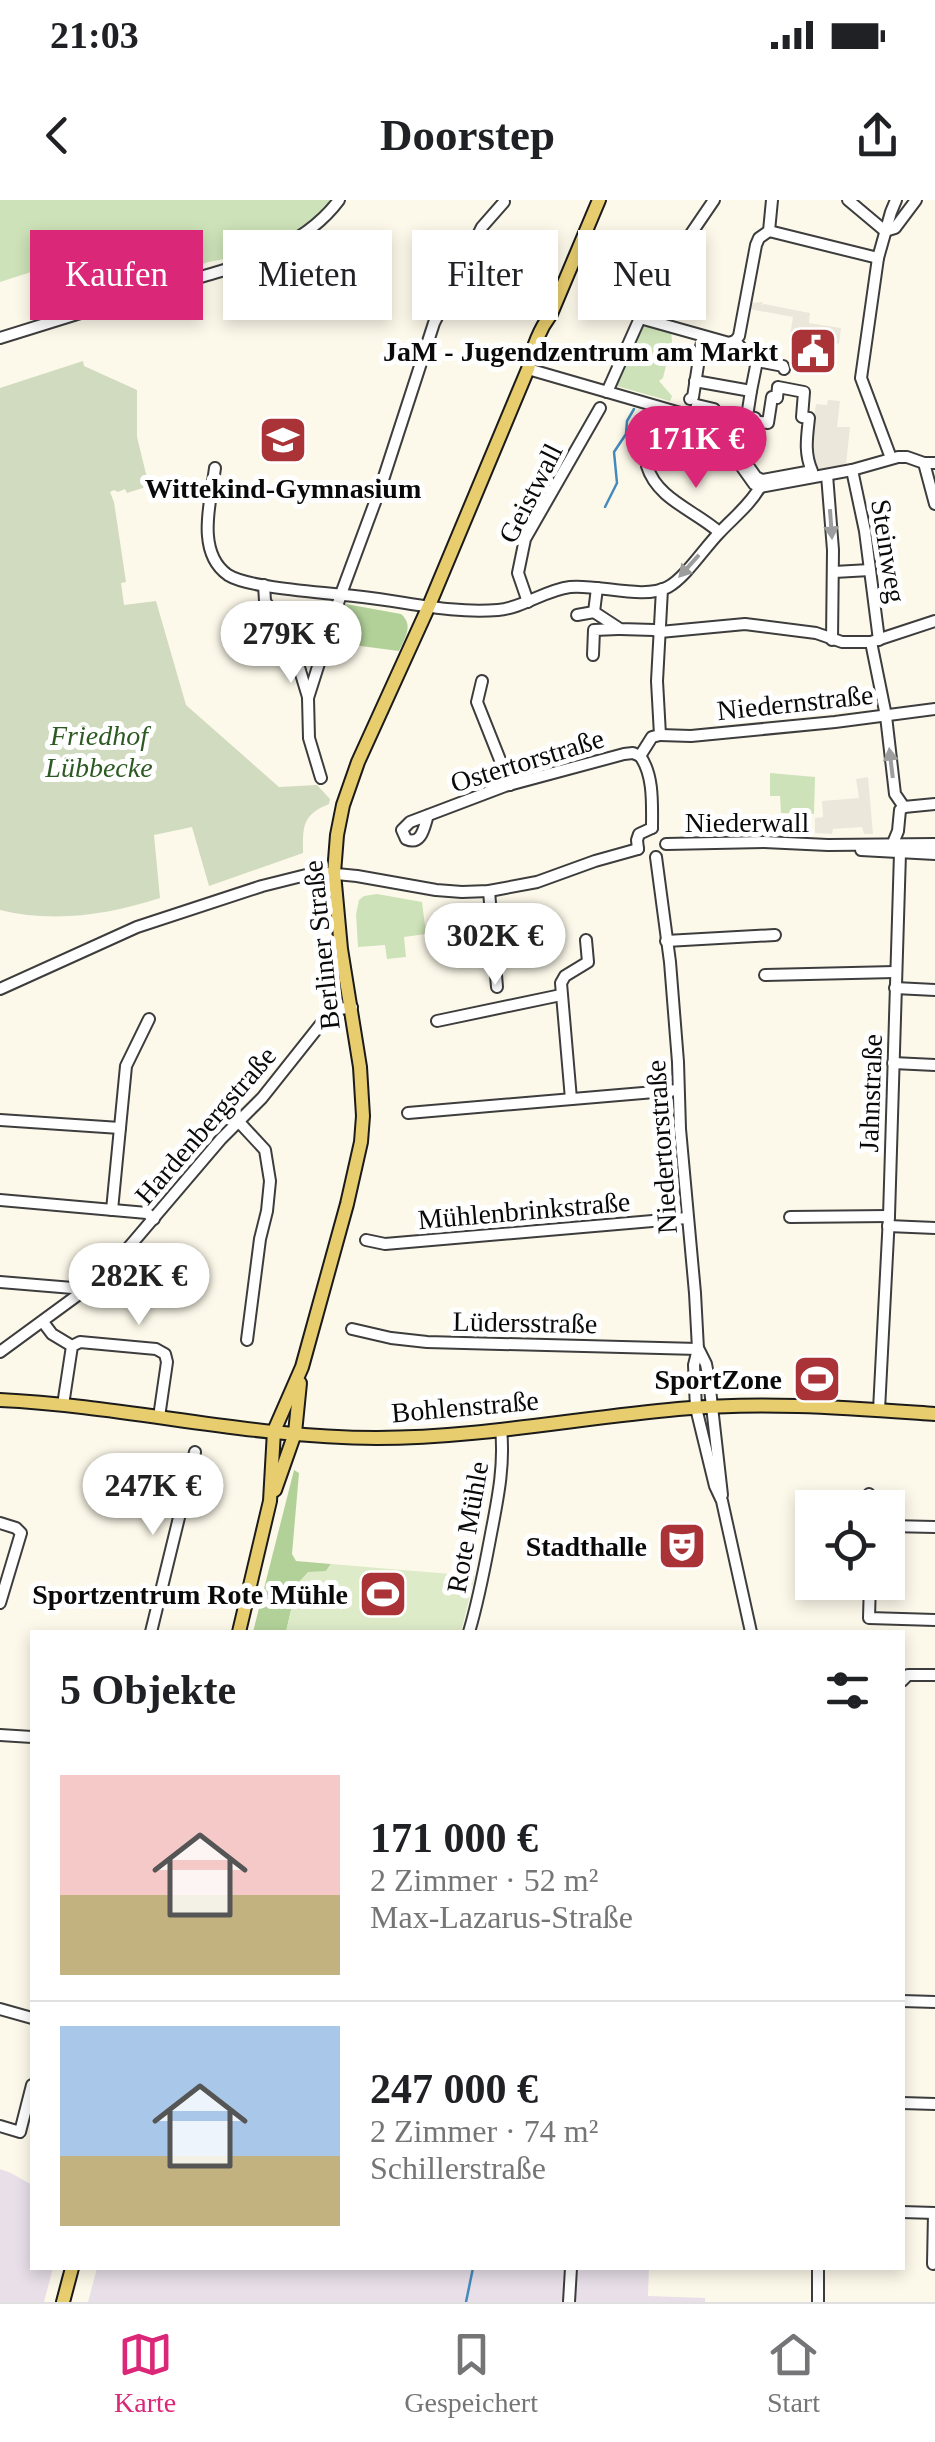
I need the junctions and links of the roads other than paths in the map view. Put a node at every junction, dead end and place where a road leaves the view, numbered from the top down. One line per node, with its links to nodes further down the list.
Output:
1 (339, 200): 15 (street)
2 (599, 200): 19 (main road, Berliner Straße)
3 (714, 200): 9 (street)
4 (772, 200): 10 (street)
5 (848, 200): 11 (street)
6 (896, 200): 11 (street)
7 (916, 200): 11 (street)
8 (504, 202): 42 (street)
9 (694, 230)
10 (769, 231): 12 (street); 16 (street)
11 (885, 231): 12 (street)
12 (878, 258): 28 (street)
13 (639, 320): 23 (street)
14 (647, 320): 16 (street)
15 (0, 338)
16 (737, 339): 18 (street)
17 (701, 346): 21 (street)
18 (756, 361): 20 (street); 22 (street)
19 (528, 368): 23 (street); 44 (main road, Berliner Straße)
20 (784, 369)
21 (696, 381): 22 (street); 24 (street)
22 (751, 391): 26 (street)
23 (606, 392): 34 (street)
24 (690, 399)
25 (600, 408): 43 (street, Geistwall)
26 (748, 410)
27 (655, 451): 36 (street)
28 (891, 458): 29 (street); 31 (street)
29 (930, 463): 35 (street)
30 (215, 468): 39 (street)
31 (852, 470): 33 (street); 37 (street, Steinweg)
32 (812, 471): 32 (street)
33 (826, 475): 34 (street); 38 (street, one-way to 38)
34 (760, 487): 36 (street)
35 (935, 504)
36 (719, 532): 41 (street, one-way to 41)
37 (870, 570): 38 (street); 51 (street, Steinweg)
38 (834, 572): 50 (street)
39 (264, 585): 42 (street); 54 (street)
40 (592, 587): 41 (street); 43 (street); 45 (street)
41 (662, 589): 49 (street)
42 (341, 594): 44 (street); 54 (street)
43 (528, 602): 44 (street)
44 (428, 608): 71 (main road, Berliner Straße)
45 (594, 612): 46 (street); 48 (street)
46 (576, 614)
47 (935, 620): 51 (street)
48 (620, 629): 49 (street); 52 (street)
49 (660, 632): 50 (street); 57 (street)
50 (832, 640): 51 (street)
51 (875, 641): 56 (street, Steinweg)
52 (593, 655)
53 (482, 680): 60 (street)
54 (308, 698): 59 (street)
55 (935, 709): 56 (street, Niedernstraße)
56 (886, 716): 57 (street, Niedernstraße); 62 (street, Steinweg, one-way to 56)
57 (660, 735): 58 (street)
58 (640, 756): 60 (street, Ostertorstraße); 64 (street)
59 (321, 778)
60 (510, 785): 63 (street, Ostertorstraße)
61 (935, 804): 62 (street)
62 (904, 807): 67 (street, Jahnstraße)
63 (428, 815)
64 (652, 828): 65 (street); 68 (street)
65 (666, 844): 67 (street, Niederwall); 70 (street)
66 (935, 844): 67 (street, Niederwall)
67 (896, 848): 69 (street, Niederwall); 76 (street, Jahnstraße)
68 (638, 849): 70 (street); 72 (street)
69 (935, 854)
70 (656, 856): 75 (street, Niedertorstraße)
71 (334, 874): 72 (street); 80 (street); 83 (main road, Berliner Straße)
72 (489, 891): 78 (street)
73 (774, 936): 75 (street)
74 (586, 940): 82 (street)
75 (666, 942): 88 (street, Niedertorstraße)
76 (895, 972): 77 (street); 79 (street, Jahnstraße)
77 (764, 976)
78 (498, 987)
79 (895, 988): 81 (street); 86 (street, Jahnstraße)
80 (0, 989)
81 (935, 990)
82 (561, 995): 85 (street); 89 (street)
83 (352, 1007): 92 (street, Hardenbergstraße); 110 (main road, Berliner Straße)
84 (149, 1019): 93 (street)
85 (436, 1021)
86 (893, 1063): 87 (street); 99 (street, Jahnstraße)
87 (935, 1065)
88 (678, 1090): 89 (street); 97 (street, Niedertorstraße)
89 (571, 1099): 90 (street)
90 (408, 1113)
91 (0, 1120): 93 (street)
92 (239, 1122): 98 (street, Hardenbergstraße); 106 (street)
93 (120, 1128): 95 (street)
94 (0, 1200): 95 (street)
95 (112, 1210): 98 (street)
96 (790, 1217): 99 (street)
97 (687, 1218): 101 (street, Mühlenbrinkstraße); 108 (street, Niedertorstraße)
98 (154, 1219): 103 (street, Hardenbergstraße)
99 (889, 1221): 100 (street); 115 (street, Jahnstraße)
100 (935, 1228)
101 (366, 1240)
102 (0, 1282): 103 (street)
103 (86, 1289): 104 (street, Hardenbergstraße)
104 (43, 1322): 107 (street); 109 (street, Hardenbergstraße)
105 (352, 1329): 108 (street, Lüdersstraße)
106 (247, 1340)
107 (72, 1346): 112 (street); 117 (street)
108 (698, 1349): 113 (street, Niedertorstraße); 114 (street, Niedertorstraße)
109 (0, 1352)
110 (302, 1367): 119 (main road, Berliner Straße); 120 (main road, Berliner Straße)
111 (0, 1400): 112 (main road, Bohlenstraße)
112 (63, 1405): 117 (main road, Bohlenstraße)
113 (712, 1407): 114 (main road, Bohlenstraße); 115 (main road, Bohlenstraße); 122 (street, Niedertorstraße)
114 (696, 1408): 118 (main road, Bohlenstraße); 122 (street, Niedertorstraße)
115 (879, 1410): 116 (main road, Bohlenstraße)
116 (935, 1414)
117 (158, 1417): 119 (main road, Bohlenstraße)
118 (501, 1430): 120 (main road, Bohlenstraße); 132 (street, Rote Mühle)
119 (274, 1431): 120 (main road, Bohlenstraße); 123 (main road, Berliner Straße)
120 (295, 1434): 123 (main road, Berliner Straße)
121 (195, 1452): 130 (street)
122 (722, 1500): 133 (street)
123 (270, 1501): 131 (main road, Berliner Straße)
124 (0, 1523): 128 (street)
125 (905, 1526): 126 (street)
126 (935, 1526)
127 (870, 1600): 129 (street)
128 (0, 1602)
129 (935, 1620)
130 (150, 1630)
131 (239, 1630)
132 (469, 1630)
133 (751, 1630)
134 (935, 1675): 135 (street)
135 (905, 1678)
136 (0, 1735): 137 (street)
137 (30, 1738)
138 (905, 2001): 139 (street)
139 (935, 2002)
140 (0, 2009): 141 (street)
141 (30, 2017)
142 (30, 2093): 145 (street)
143 (905, 2103): 144 (street)
144 (935, 2104)
145 (0, 2126)
146 (905, 2212): 147 (street)
147 (934, 2213): 148 (street)
148 (932, 2264)
149 (71, 2270): 152 (main road)
150 (571, 2270): 153 (street)
151 (818, 2270): 154 (street)
152 (63, 2302)
153 (569, 2302)
154 (818, 2302)

